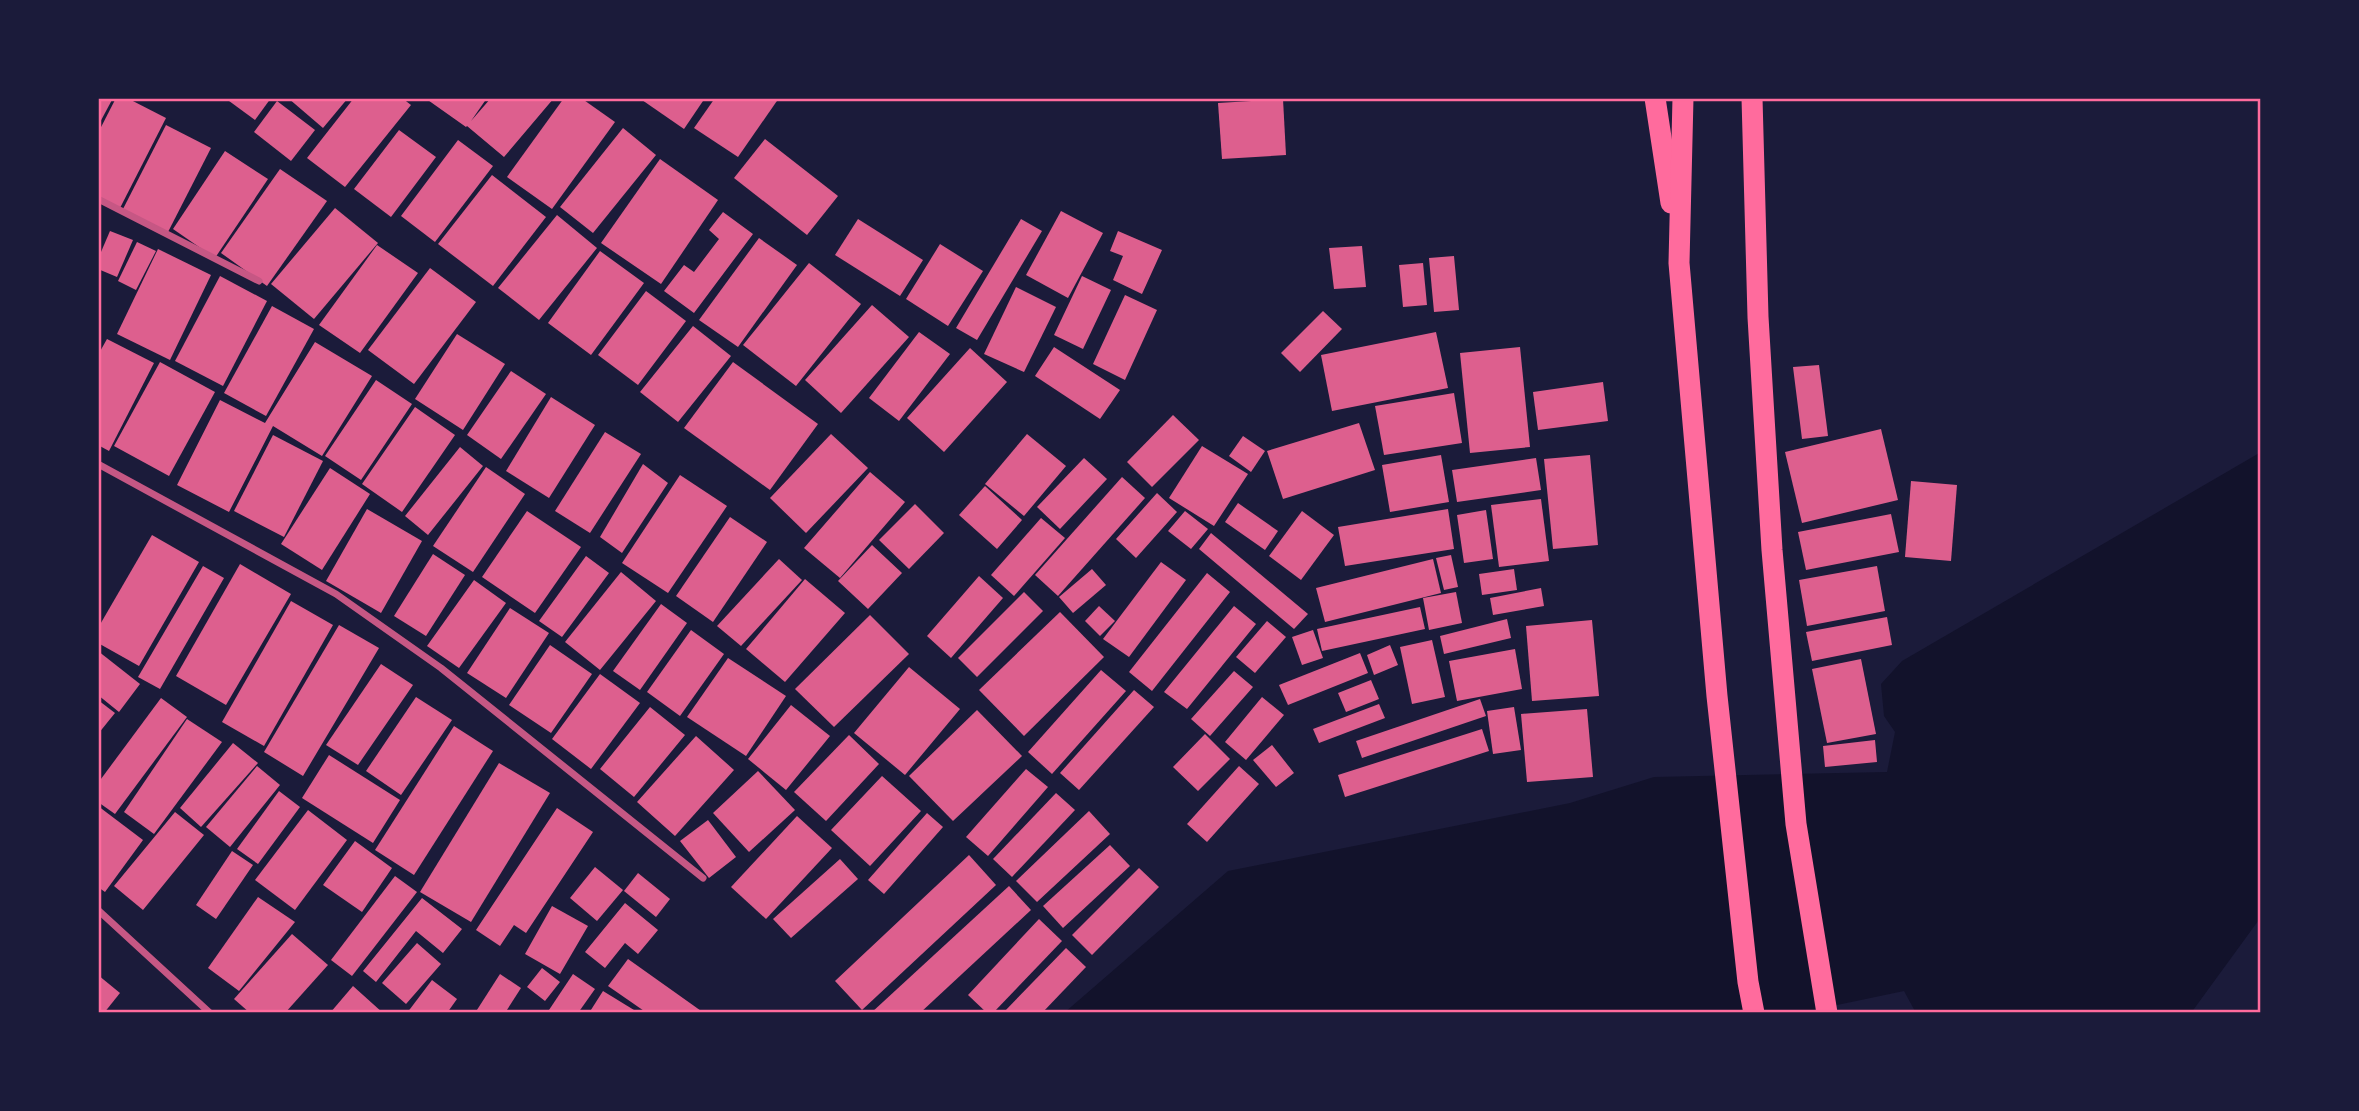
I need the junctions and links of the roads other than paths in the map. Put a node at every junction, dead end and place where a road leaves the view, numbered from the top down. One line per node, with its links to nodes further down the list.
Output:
1 (1655, 98): 5 (highway)
2 (1682, 98): 5 (highway)
3 (1752, 98): 12 (highway)
4 (98, 200): 6 (street)
5 (1679, 264): 11 (highway)
6 (259, 281)
7 (98, 464): 8 (street)
8 (703, 878)
9 (98, 910): 10 (street)
10 (210, 1013)
11 (1754, 1013)
12 (1827, 1013)

